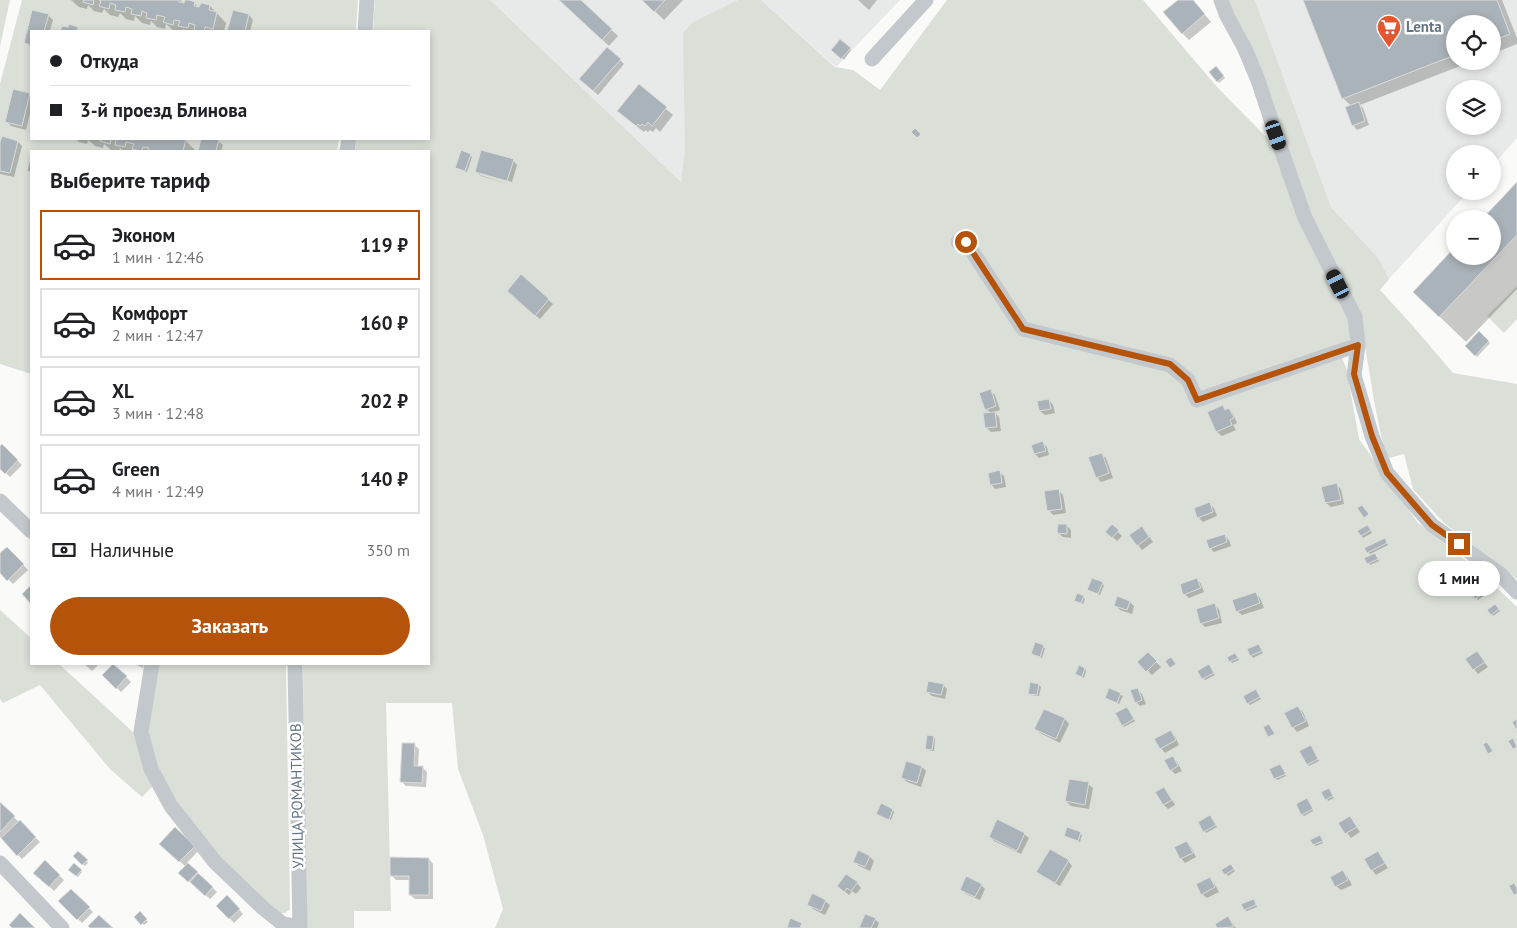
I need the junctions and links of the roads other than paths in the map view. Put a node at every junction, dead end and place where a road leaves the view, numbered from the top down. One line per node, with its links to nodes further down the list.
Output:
1 (367, 0): 4 (street)
2 (926, 0): 5 (street)
3 (1221, 0): 7 (street)
4 (365, 30)
5 (872, 59)
6 (958, 242): 7 (street)
7 (1358, 345): 10 (street)
8 (0, 501): 9 (street)
9 (30, 530)
10 (1517, 592)
11 (152, 665): 15 (street)
12 (294, 665): 15 (street, УЛИЦА РОМАНТИКОВ)
13 (0, 863): 14 (street)
14 (62, 928)
15 (300, 928)

